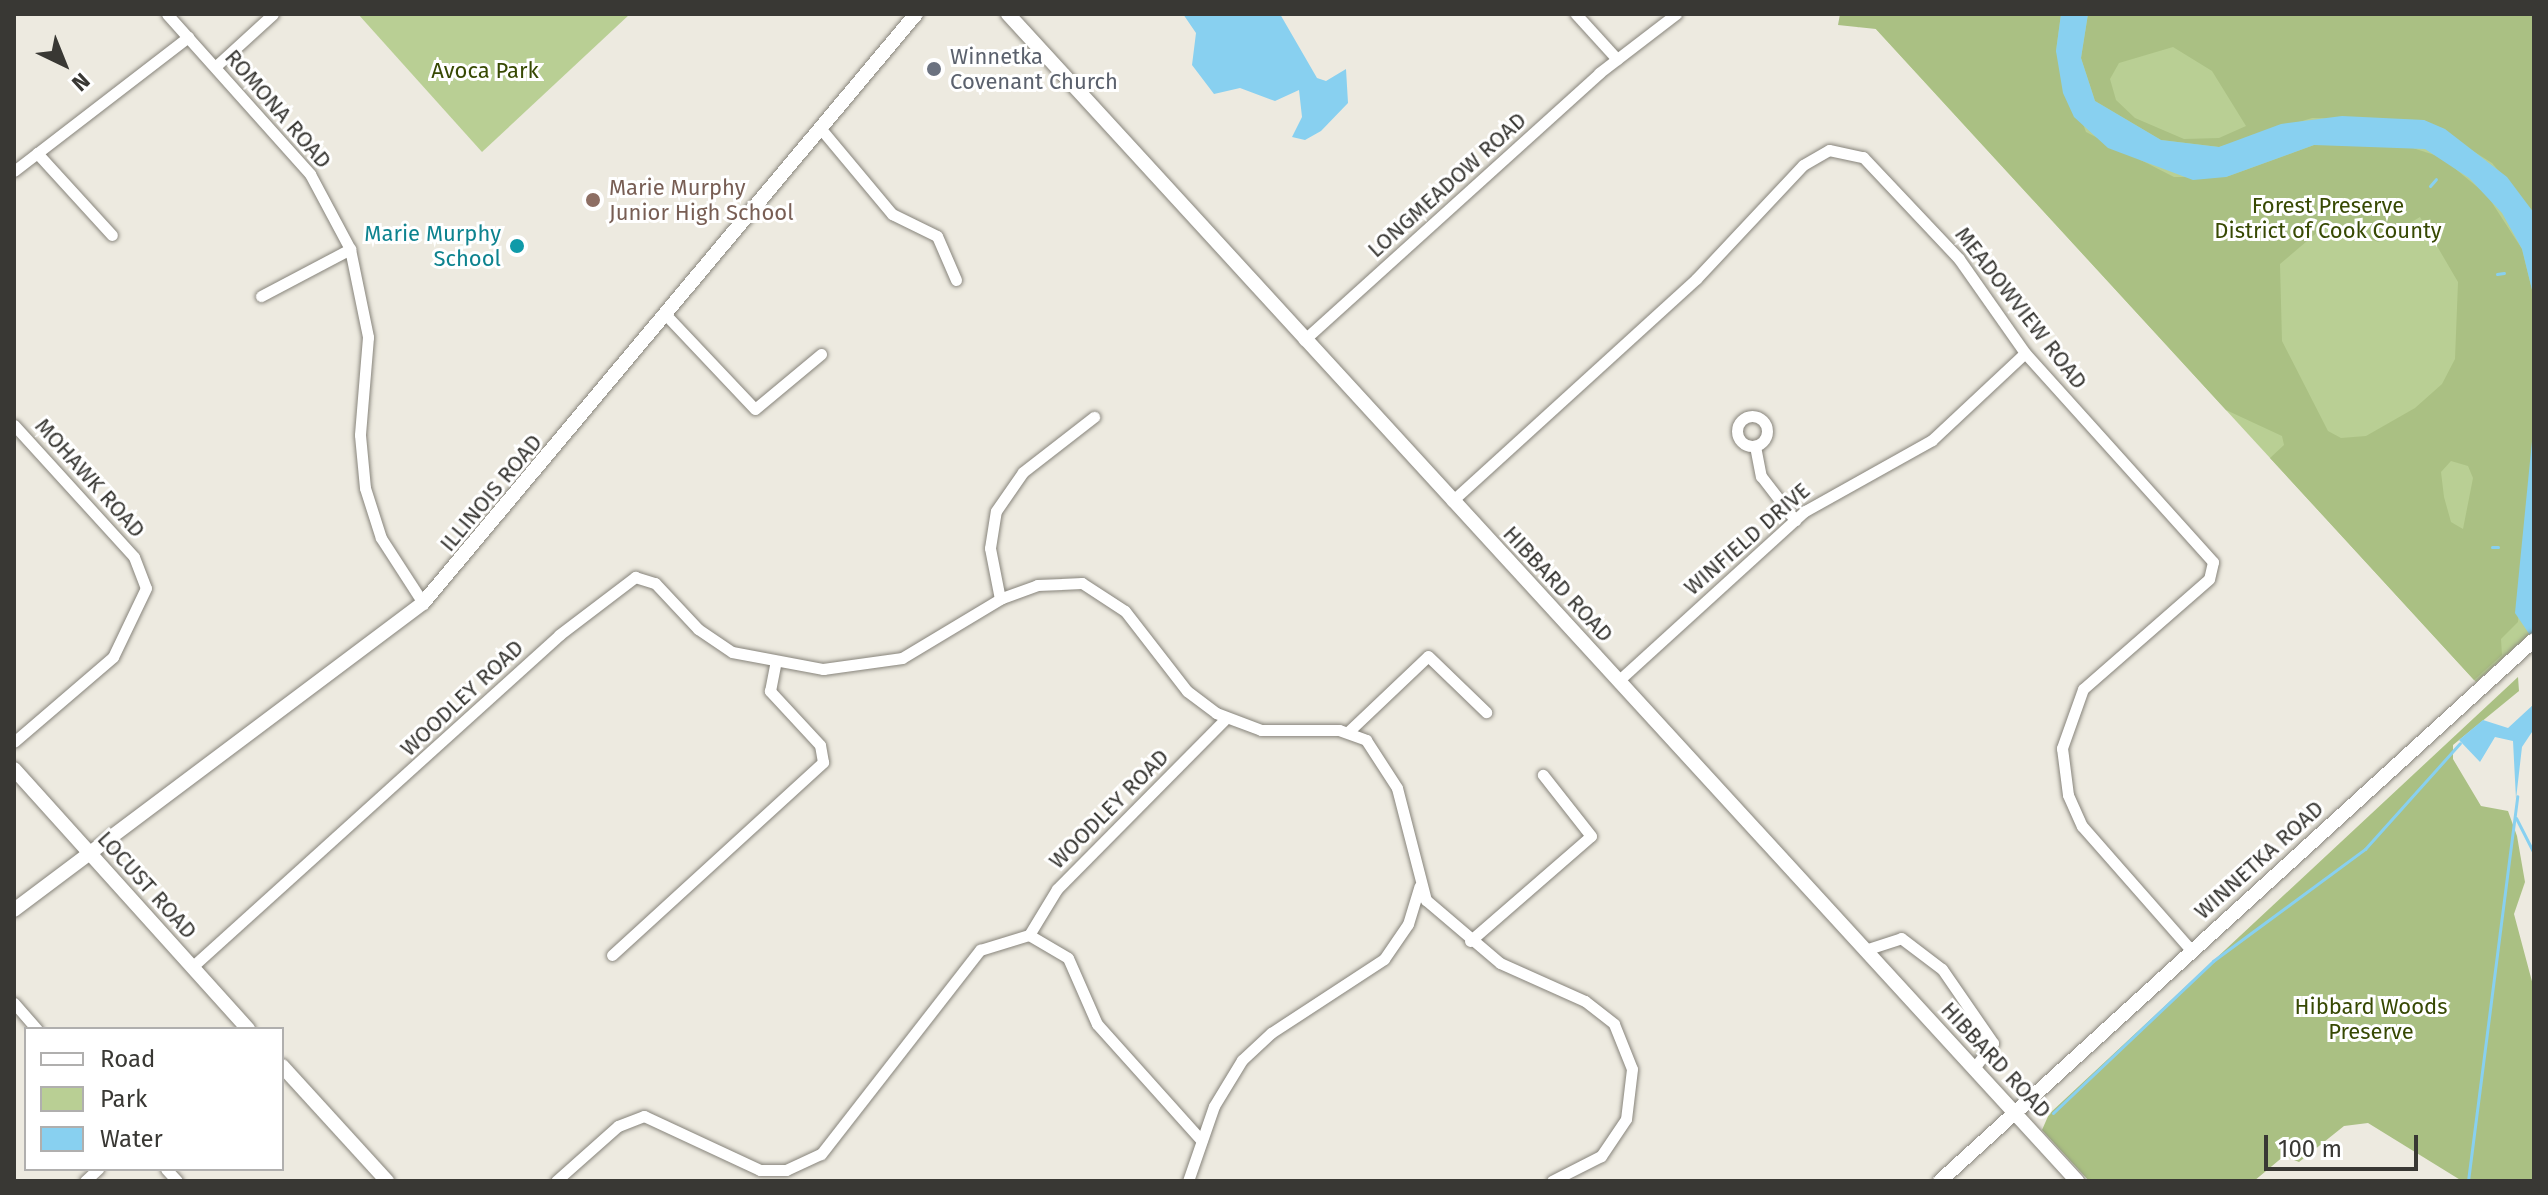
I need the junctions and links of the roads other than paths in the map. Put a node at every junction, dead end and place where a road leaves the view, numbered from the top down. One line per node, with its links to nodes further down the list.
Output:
1 (167, 14): 7 (street, ROMONA ROAD)
2 (273, 14): 9 (street)
3 (1008, 14): 18 (street, HIBBARD ROAD)
4 (1576, 14): 8 (street)
5 (1676, 14): 8 (street, LONGMEADOW ROAD)
6 (909, 17): 10 (street, ILLINOIS ROAD)
7 (188, 37): 9 (street, ROMONA ROAD); 11 (street)
8 (1617, 59): 18 (street, LONGMEADOW ROAD)
9 (216, 66): 14 (street, ROMONA ROAD)
10 (821, 129): 15 (street); 17 (street, ILLINOIS ROAD)
11 (37, 153): 12 (street); 13 (street)
12 (14, 171)
13 (112, 235)
14 (350, 249): 16 (street); 27 (street, ROMONA ROAD)
15 (956, 280)
16 (261, 296)
17 (666, 315): 20 (street); 27 (street, ILLINOIS ROAD)
18 (1304, 340): 24 (street, HIBBARD ROAD)
19 (2025, 353): 24 (street, MEADOWVIEW ROAD); 25 (street, WINFIELD DRIVE); 43 (street, MEADOWVIEW ROAD)
20 (821, 354)
21 (1094, 417): 26 (street)
22 (14, 425): 34 (street, MOHAWK ROAD)
23 (1755, 446): 25 (street)
24 (1452, 501): 30 (street, HIBBARD ROAD)
25 (1795, 520): 30 (street, WINFIELD DRIVE)
26 (1000, 599): 29 (street, WOODLEY ROAD); 32 (street, WOODLEY ROAD)
27 (423, 603): 37 (street, ILLINOIS ROAD)
28 (2530, 644): 43 (street, WINNETKA ROAD)
29 (775, 665): 44 (street); 45 (street, WOODLEY ROAD)
30 (1618, 681): 42 (street, HIBBARD ROAD)
31 (1486, 712): 33 (street)
32 (1226, 718): 33 (street, WOODLEY ROAD); 40 (street, WOODLEY ROAD)
33 (1348, 732): 38 (street)
34 (14, 742)
35 (14, 769): 37 (street, LOCUST ROAD)
36 (1543, 775): 41 (street)
37 (90, 854): 39 (street, ILLINOIS ROAD); 45 (street, LOCUST ROAD)
38 (1419, 887): 41 (street); 52 (street)
39 (14, 910)
40 (1029, 935): 52 (street); 54 (street)
41 (1470, 941): 56 (street)
42 (1865, 950): 50 (street, HIBBARD ROAD); 50 (street)
43 (2192, 951): 51 (street, WINNETKA ROAD)
44 (612, 955)
45 (192, 967): 48 (street, LOCUST ROAD)
46 (14, 1003): 47 (street)
47 (35, 1027)
48 (246, 1027)
49 (284, 1068): 53 (street)
50 (1974, 1068): 51 (street, HIBBARD ROAD)
51 (2015, 1113): 57 (street, WINNETKA ROAD); 58 (street, HIBBARD ROAD)
52 (1201, 1140): 55 (street)
53 (387, 1181)
54 (556, 1181)
55 (1188, 1181)
56 (1552, 1181)
57 (1940, 1181)
58 (2077, 1181)

